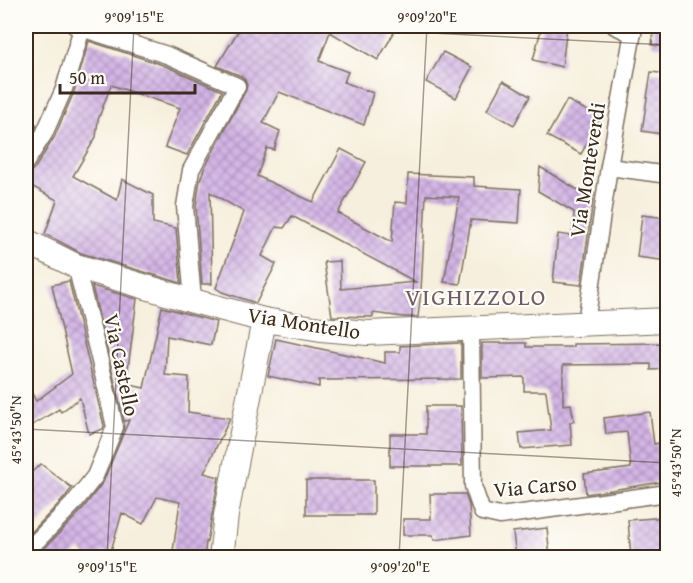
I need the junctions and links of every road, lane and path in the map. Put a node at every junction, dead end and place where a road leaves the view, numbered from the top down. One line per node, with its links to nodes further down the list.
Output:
1 (615, 26): 3 (street)
2 (78, 27): 4 (street); 9 (street)
3 (633, 30): 5 (street, Via Monteverdi)
4 (26, 162)
5 (609, 167): 6 (street); 12 (street, Via Monteverdi)
6 (668, 175)
7 (26, 241): 8 (street, Via Montello)
8 (76, 266): 9 (street, Via Montello); 15 (street, Via Castello)
9 (193, 301): 10 (street, Via Montello)
10 (264, 320): 13 (street, Via Montello); 16 (street)
11 (668, 320): 12 (street, Via Montello)
12 (586, 323): 13 (street, Via Montello)
13 (471, 329): 14 (street, Via Carso)
14 (668, 493)
15 (26, 552)
16 (221, 558)

